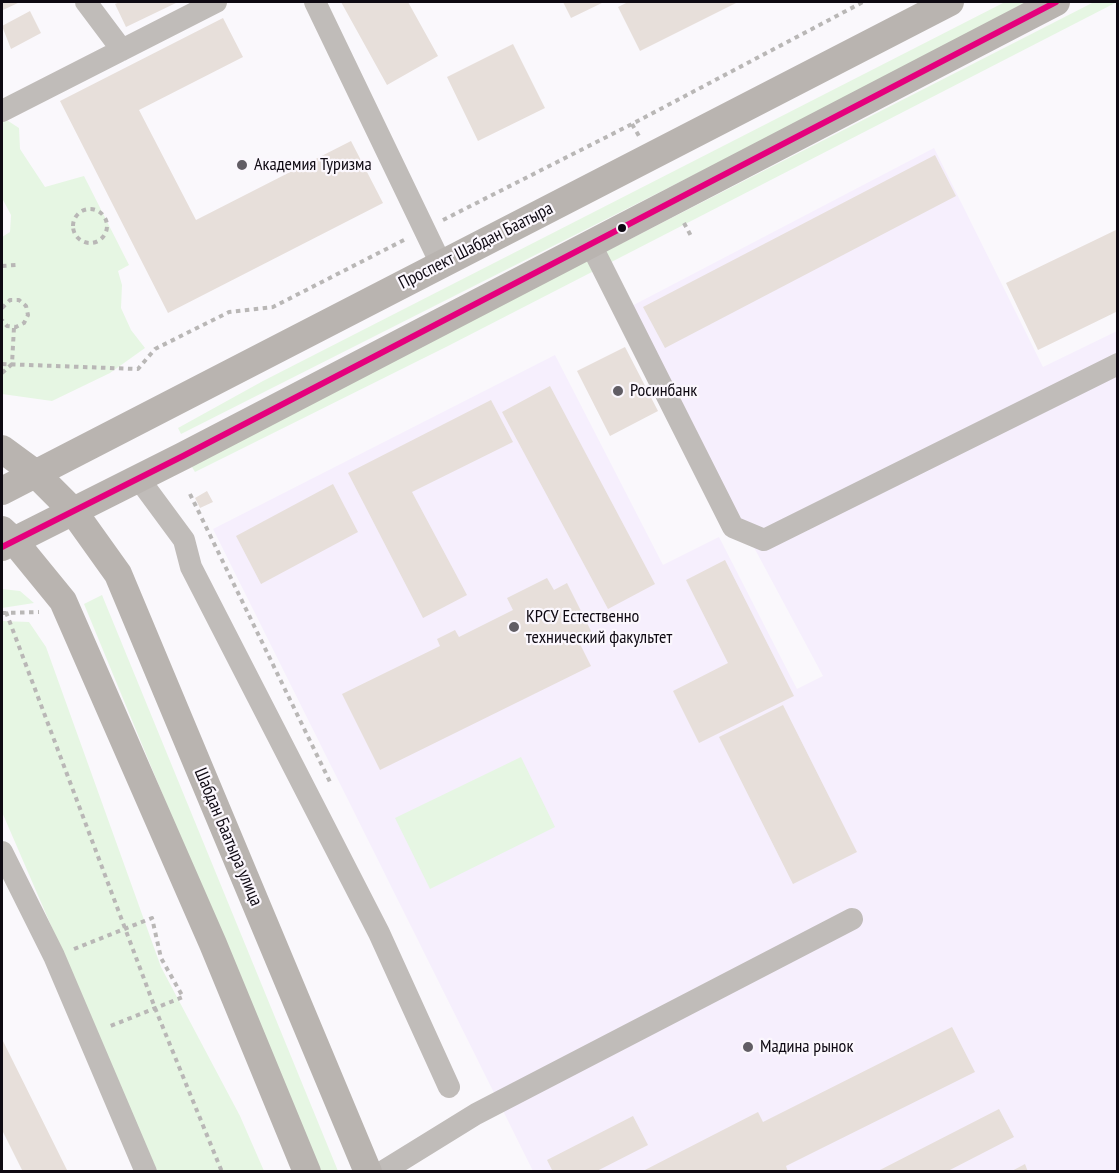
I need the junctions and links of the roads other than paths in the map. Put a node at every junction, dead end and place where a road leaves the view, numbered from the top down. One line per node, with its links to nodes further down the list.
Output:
1 (86, 2): 6 (street)
2 (216, 2): 6 (street)
3 (315, 2): 9 (street)
4 (950, 2): 9 (main road, Проспект Шабдан Баатыра)
5 (1056, 2): 8 (main road)
6 (122, 50): 7 (street)
7 (2, 111)
8 (590, 243): 10 (street); 13 (main road)
9 (441, 264): 12 (main road, Проспект Шабдан Баатыра)
10 (1118, 364)
11 (2, 449): 12 (main road, Шабдан Баатыра улица)
12 (36, 474): 14 (main road, Проспект Шабдан Баатыра); 15 (main road, Шабдан Баатыра улица)
13 (139, 479): 15 (main road); 19 (street)
14 (2, 491)
15 (73, 511): 16 (main road); 22 (main road, Шабдан Баатыра улица)
16 (6, 539): 21 (main road)
17 (2, 852): 20 (street)
18 (852, 919): 23 (street)
19 (449, 1088)
20 (146, 1172)
21 (307, 1172)
22 (368, 1172)
23 (382, 1172)

